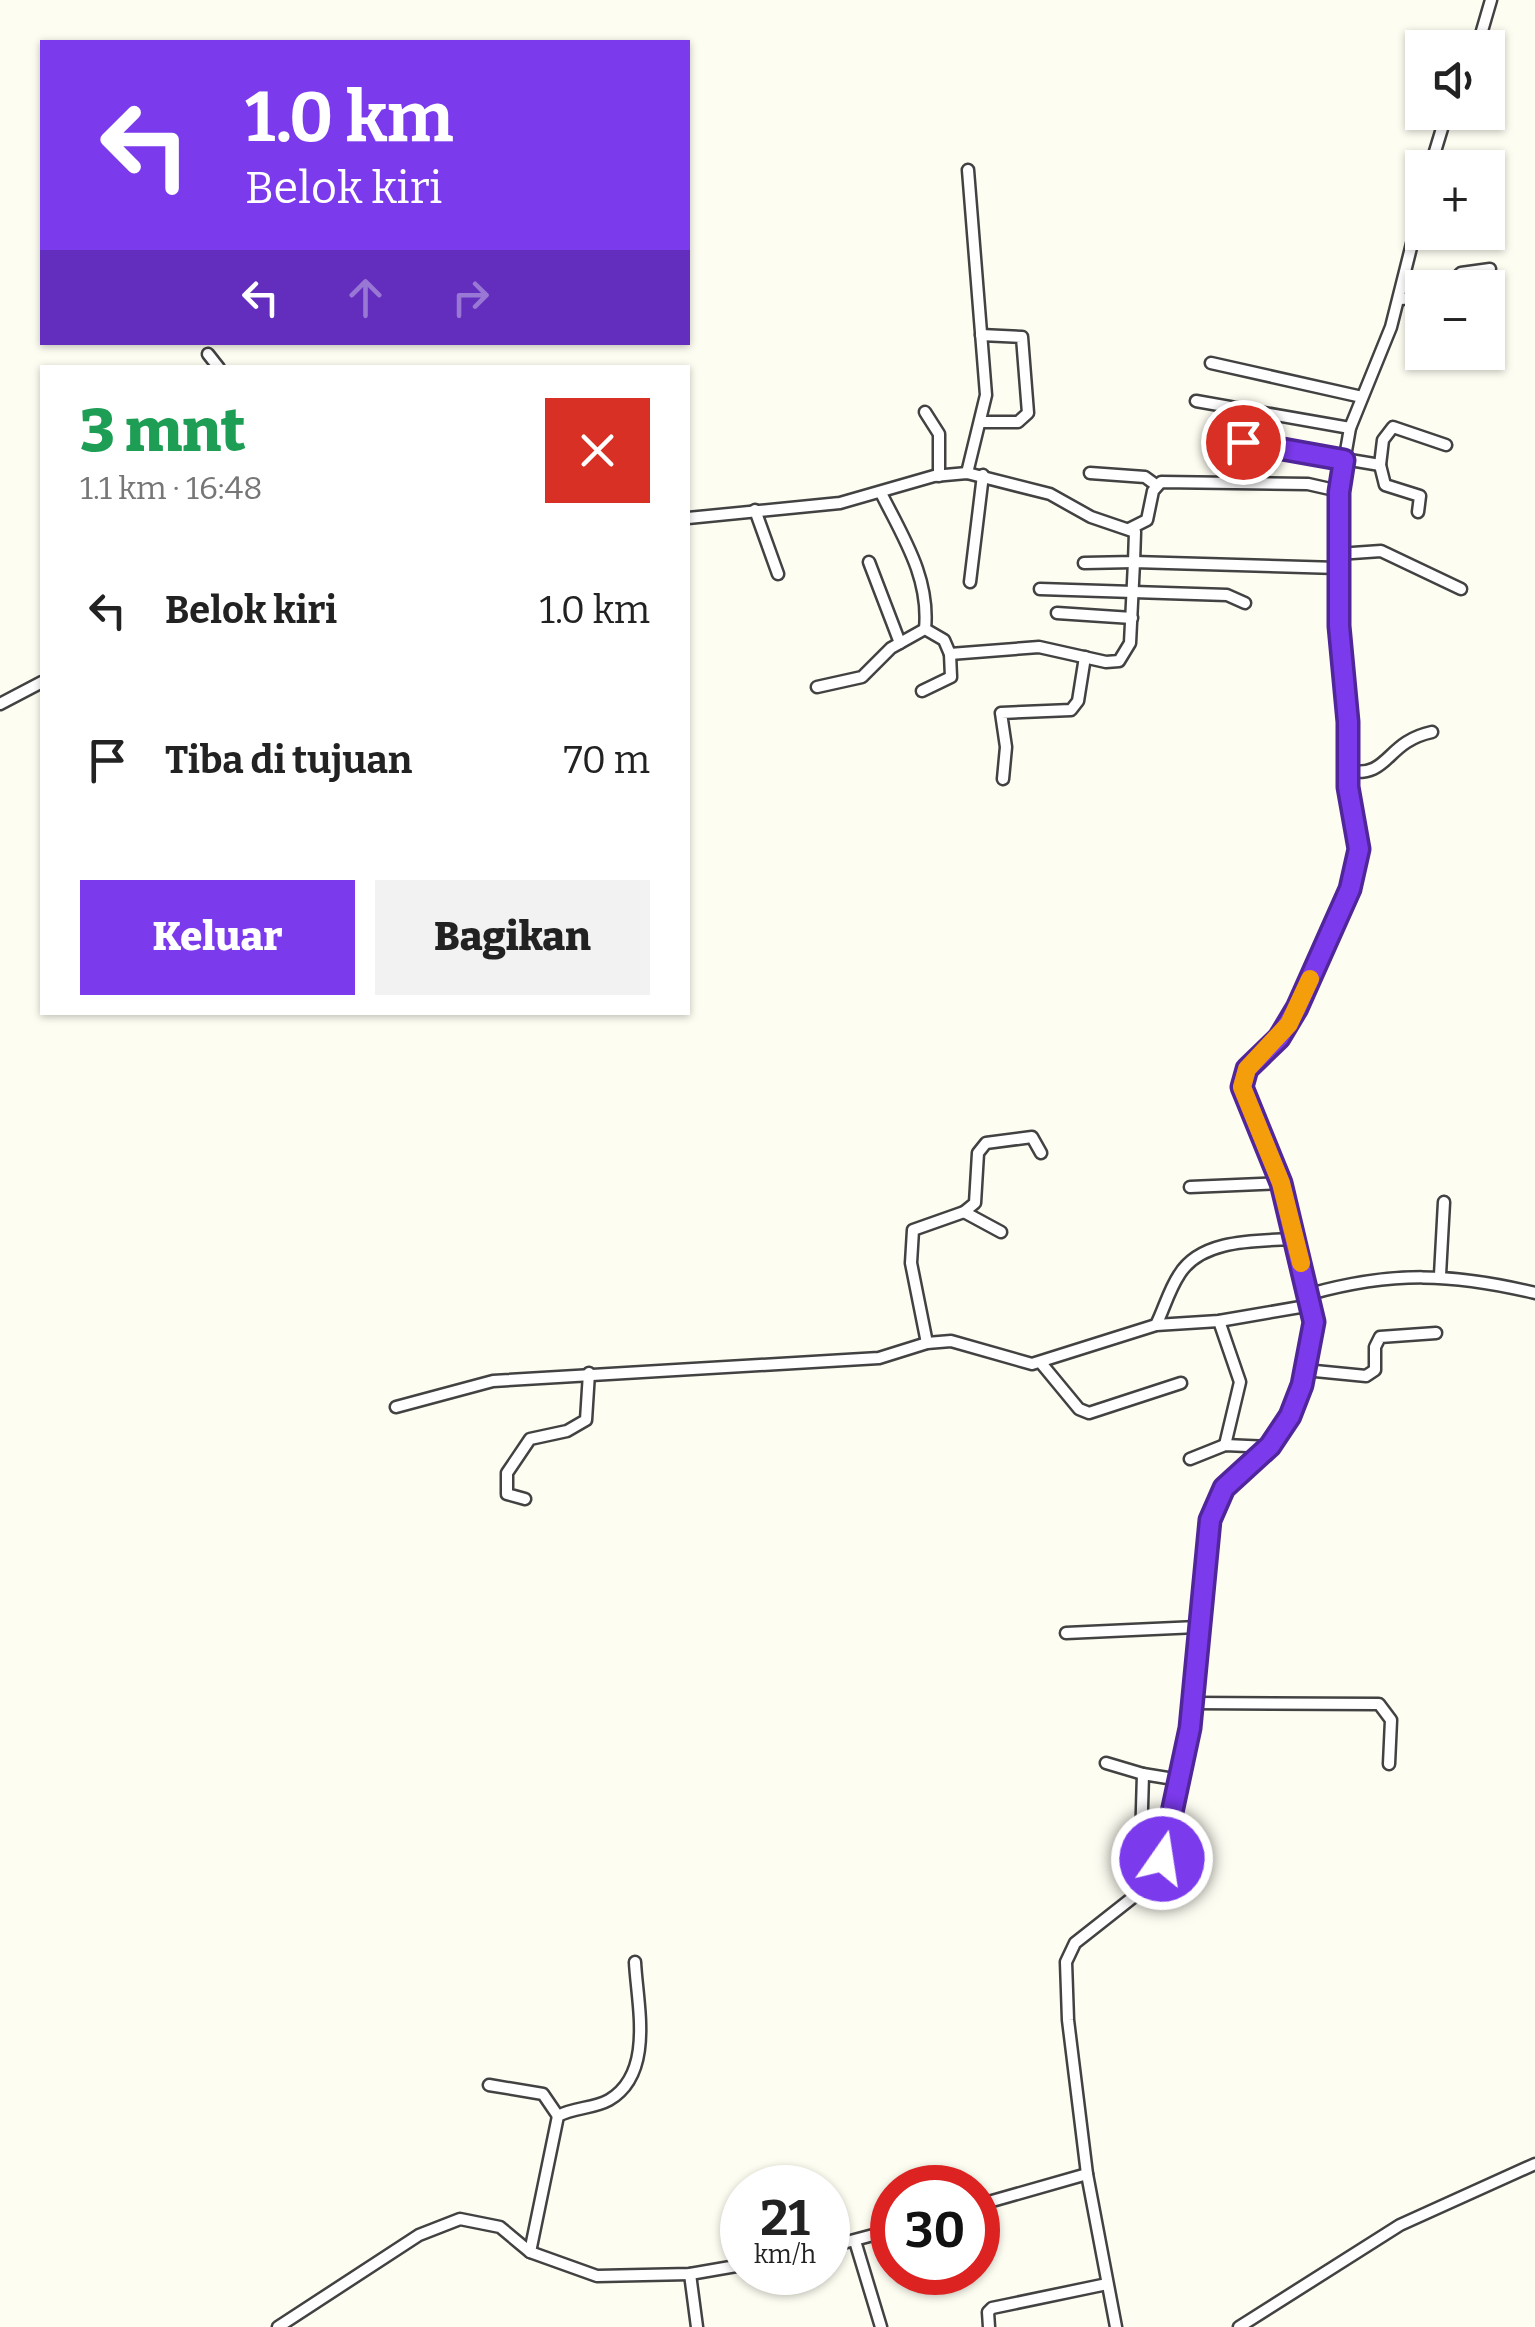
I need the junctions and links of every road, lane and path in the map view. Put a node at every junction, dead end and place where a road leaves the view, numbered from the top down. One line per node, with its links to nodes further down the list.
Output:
1 (1492, 0): 2 (street)
2 (1483, 30)
3 (968, 170): 9 (street)
4 (1411, 250): 7 (street)
5 (1490, 268): 6 (street)
6 (1478, 270)
7 (1399, 298): 8 (street); 13 (street)
8 (1405, 298)
9 (981, 335): 16 (street); 16 (street)
10 (208, 354): 12 (street)
11 (1212, 363): 13 (street)
12 (217, 365)
13 (1362, 397): 17 (street)
14 (1196, 401): 17 (street)
15 (925, 412): 25 (street)
16 (981, 422): 22 (street)
17 (1350, 428): 20 (street)
18 (1243, 442): 20 (street)
19 (1446, 446): 21 (street)
20 (1344, 460): 21 (street); 27 (street)
21 (1380, 465): 30 (street)
22 (967, 473): 24 (street); 25 (street)
23 (1090, 473): 26 (street)
24 (983, 474): 32 (street); 39 (street)
25 (939, 476): 28 (street)
26 (1156, 485): 27 (street); 32 (street)
27 (1339, 492): 33 (street)
28 (881, 494): 29 (street); 46 (street)
29 (755, 510): 31 (street); 38 (street)
30 (1418, 512)
31 (690, 518)
32 (1129, 528): 36 (street)
33 (1338, 554): 37 (street); 40 (street)
34 (869, 562): 47 (street)
35 (1084, 562): 36 (street)
36 (1134, 562): 37 (street); 42 (street)
37 (1338, 568): 55 (street)
38 (778, 574)
39 (970, 582)
40 (1461, 589)
41 (1040, 590): 42 (street)
42 (1133, 595): 43 (street); 45 (street)
43 (1245, 603)
44 (1056, 613): 45 (street)
45 (1132, 618): 49 (street)
46 (925, 629): 47 (street); 48 (street)
47 (900, 642): 51 (street)
48 (950, 654): 49 (street); 52 (street)
49 (1085, 658): 56 (street)
50 (40, 683): 53 (street)
51 (817, 686)
52 (922, 691)
53 (0, 704)
54 (1432, 732): 55 (street)
55 (1348, 771): 58 (street)
56 (1002, 779)
57 (1041, 1153): 61 (street)
58 (1281, 1183): 59 (street); 63 (street)
59 (1190, 1187)
60 (1444, 1202): 64 (street)
61 (964, 1212): 62 (street); 70 (street)
62 (1000, 1232)
63 (1296, 1239): 66 (street); 68 (street)
64 (1440, 1275): 65 (street); 66 (street)
65 (1535, 1293)
66 (1311, 1300): 67 (street); 72 (street)
67 (1220, 1321): 68 (street); 76 (street)
68 (1156, 1326): 71 (street)
69 (1436, 1333): 72 (street)
70 (927, 1343): 71 (street); 73 (street)
71 (1041, 1363): 74 (street)
72 (1306, 1370): 77 (street)
73 (588, 1372): 75 (street); 79 (street)
74 (1182, 1383)
75 (396, 1407)
76 (1225, 1445): 77 (street); 78 (street)
77 (1270, 1446): 80 (street)
78 (1190, 1459)
79 (525, 1499)
80 (1196, 1627): 81 (street); 82 (street)
81 (1066, 1633)
82 (1194, 1703): 84 (street); 86 (street)
83 (1106, 1763): 85 (street)
84 (1389, 1764)
85 (1143, 1774): 86 (street); 87 (street)
86 (1180, 1780): 87 (street)
87 (1146, 1887): 92 (street)
88 (635, 1962): 90 (street)
89 (489, 2085): 90 (street)
90 (558, 2116): 97 (street)
91 (1535, 2164): 106 (street)
92 (1087, 2174): 93 (street); 100 (street)
93 (1000, 2199)
94 (870, 2237): 95 (street)
95 (855, 2241): 96 (street); 103 (street)
96 (850, 2242)
97 (530, 2252): 99 (street); 101 (street)
98 (720, 2269): 99 (street)
99 (690, 2274): 102 (street)
100 (1106, 2284): 104 (street); 105 (street)
101 (278, 2327)
102 (698, 2327)
103 (881, 2327)
104 (989, 2327)
105 (1116, 2327)
106 (1239, 2327)

